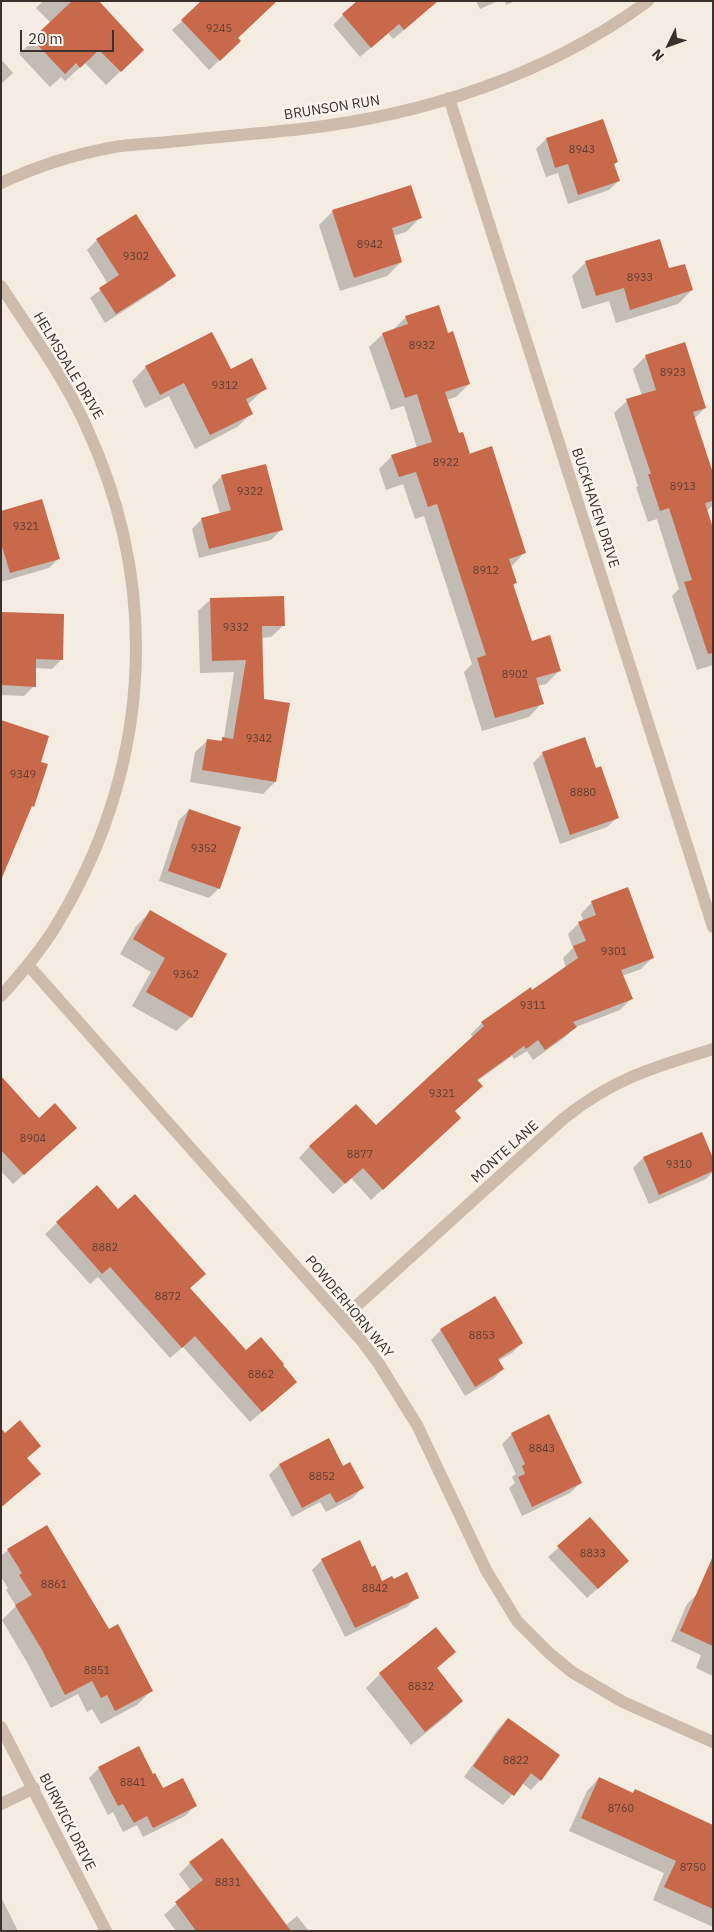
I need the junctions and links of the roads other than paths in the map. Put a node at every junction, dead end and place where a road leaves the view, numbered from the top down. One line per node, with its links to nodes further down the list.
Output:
1 (648, 1): 2 (street, BRUNSON RUN)
2 (449, 98): 3 (street, BRUNSON RUN); 5 (street, BUCKHAVEN DRIVE)
3 (1, 183)
4 (1, 286): 6 (street, HELMSDALE DRIVE)
5 (713, 927)
6 (28, 965): 7 (street, HELMSDALE DRIVE); 9 (street, POWDERHORN WAY)
7 (1, 996)
8 (713, 1048): 9 (street, MONTE LANE)
9 (342, 1319): 11 (street, POWDERHORN WAY)
10 (1, 1726): 12 (street, BURWICK DRIVE)
11 (713, 1742)
12 (34, 1788): 13 (street); 14 (street, BURWICK DRIVE)
13 (1, 1804)
14 (106, 1931)

